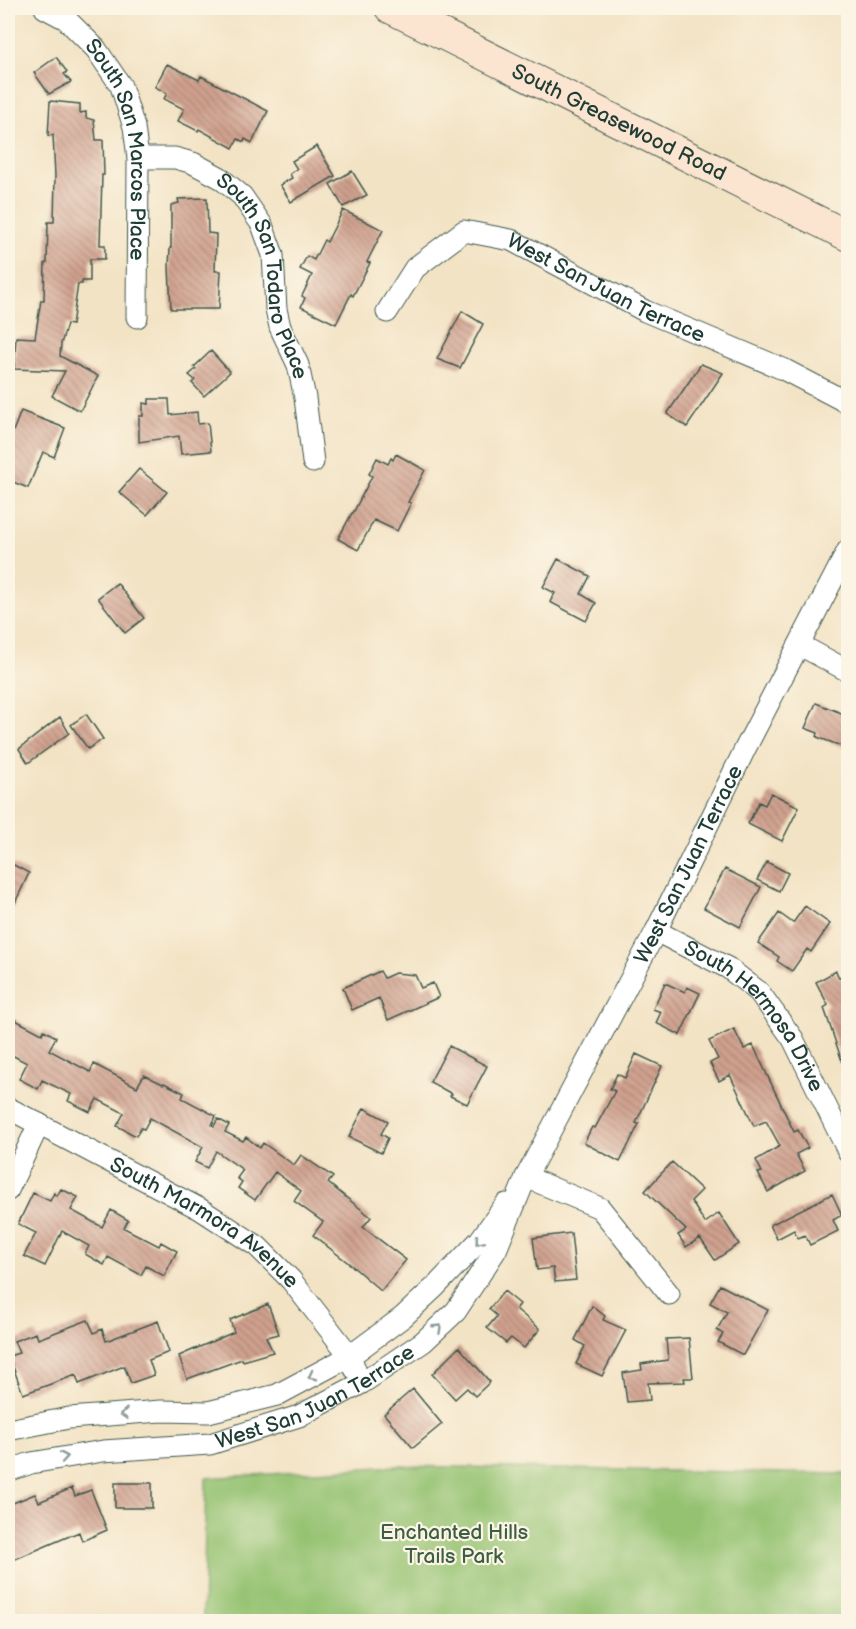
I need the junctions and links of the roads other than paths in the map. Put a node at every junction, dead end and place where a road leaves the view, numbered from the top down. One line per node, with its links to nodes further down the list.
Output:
1 (45, 8): 3 (street, South San Marcos Place)
2 (390, 8): 4 (street, South Greasewood Road)
3 (138, 158): 6 (street, South San Marcos Place); 8 (street, South San Todaro Place)
4 (849, 236)
5 (387, 312): 7 (street, West San Juan Terrace)
6 (136, 317)
7 (849, 403)
8 (313, 462)
9 (849, 550): 10 (street, West San Juan Terrace)
10 (800, 645): 11 (street); 12 (street, West San Juan Terrace)
11 (849, 671)
12 (656, 931): 15 (street, South Hermosa Drive); 16 (street, West San Juan Terrace)
13 (8, 1108): 14 (street, South Marmora Avenue)
14 (39, 1124): 17 (street); 19 (street, South Marmora Avenue)
15 (849, 1151)
16 (526, 1177): 18 (street); 19 (street, West San Juan Terrace, one-way to 19); 20 (street, West San Juan Terrace, one-way to 16)
17 (8, 1190)
18 (669, 1294)
19 (350, 1356): 20 (street, South Marmora Avenue); 21 (street, West San Juan Terrace, one-way to 21)
20 (362, 1383): 22 (street, West San Juan Terrace, one-way to 20)
21 (8, 1426)
22 (8, 1471)

